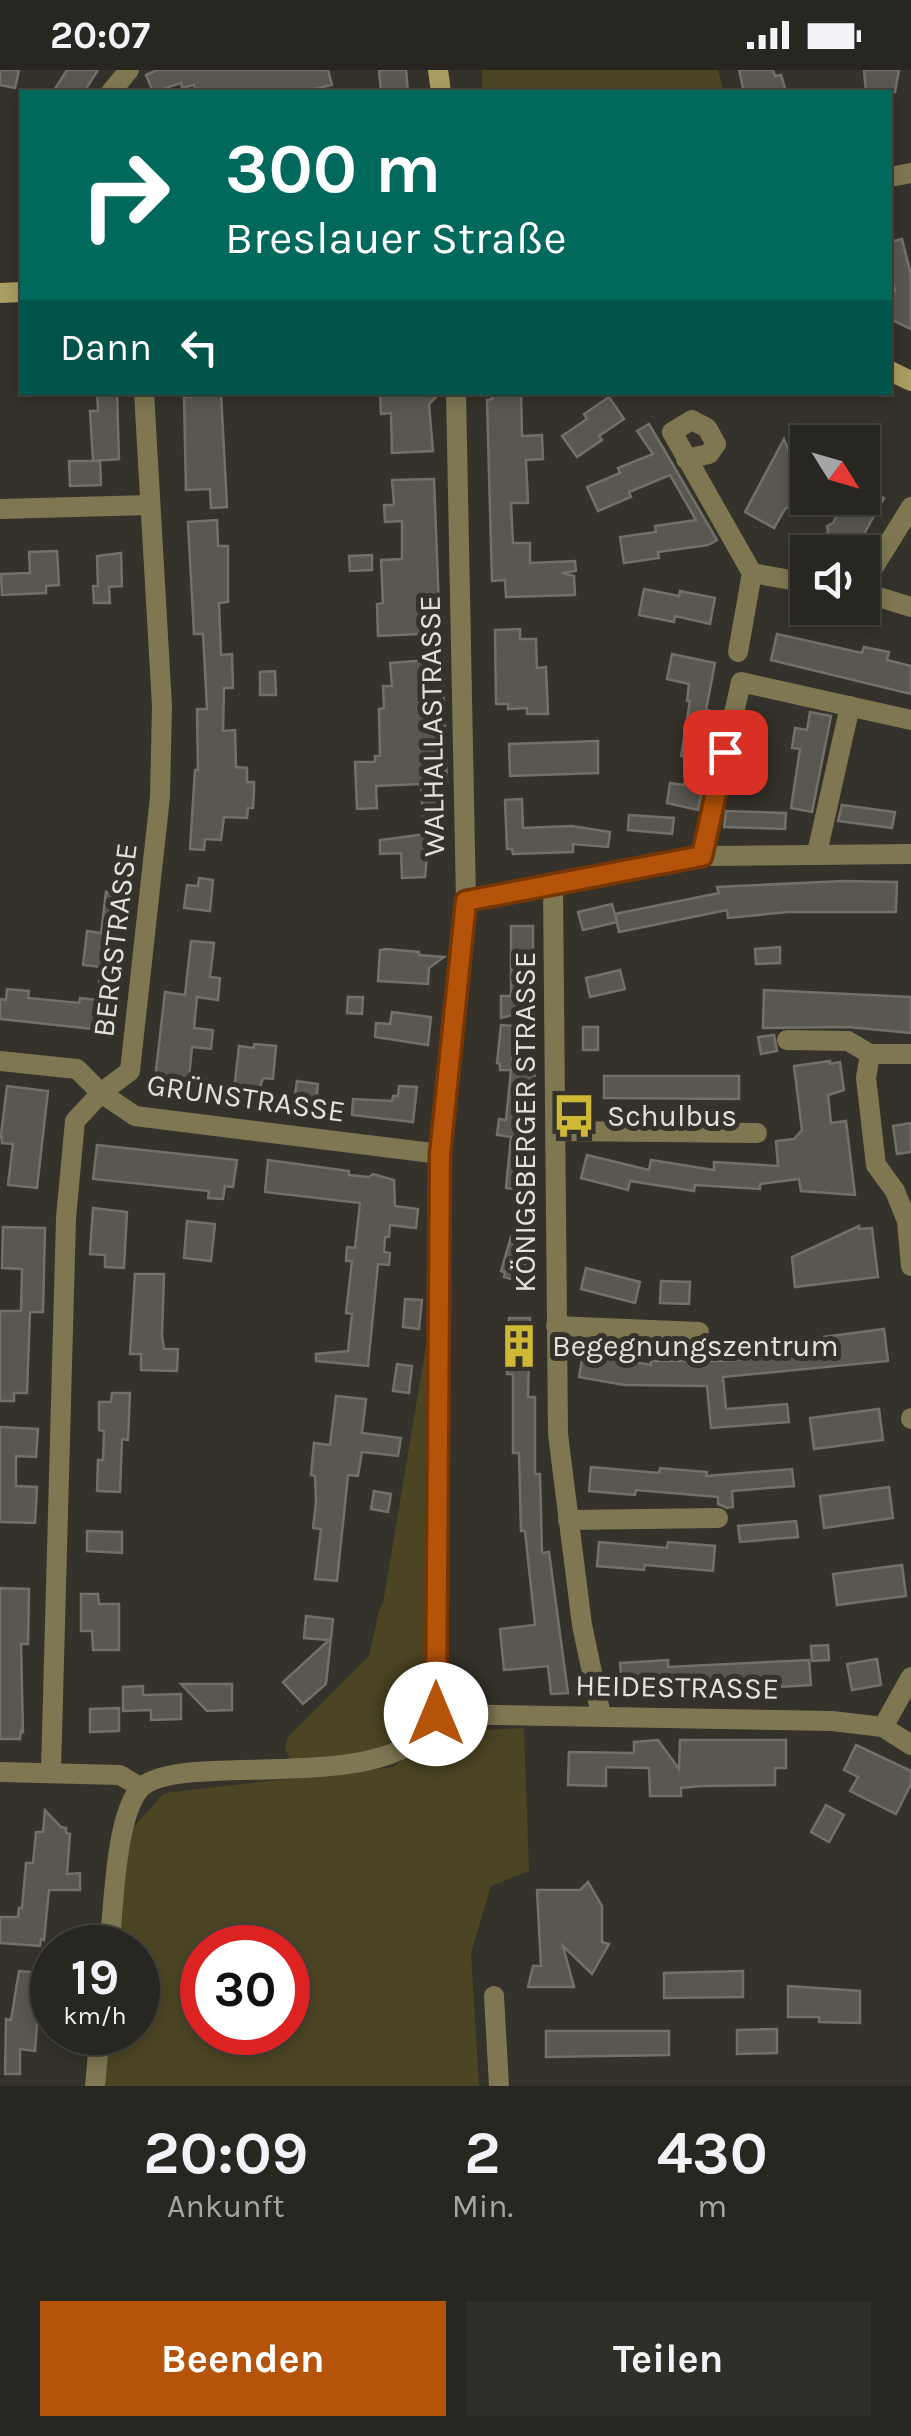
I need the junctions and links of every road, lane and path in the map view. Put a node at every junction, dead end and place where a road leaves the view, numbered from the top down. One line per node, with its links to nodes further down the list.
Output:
1 (129, 70): 2 (street)
2 (113, 90)
3 (144, 395): 6 (street, BERGSTRASSE)
4 (456, 395): 21 (street, WALHALLASTRASSE)
5 (686, 459): 10 (street)
6 (150, 504): 8 (street); 26 (street, BERGSTRASSE)
7 (911, 507): 9 (street)
8 (0, 509)
9 (880, 559)
10 (752, 573): 11 (street); 14 (street)
11 (790, 579)
12 (880, 596): 13 (street)
13 (911, 607)
14 (738, 652)
15 (850, 706): 16 (street); 17 (street); 19 (street)
16 (911, 720)
17 (817, 853): 18 (street); 19 (street)
18 (911, 854)
19 (702, 856): 20 (street)
20 (554, 885): 21 (street); 27 (street, KÖNIGSBERGER STRASSE)
21 (466, 901): 29 (street, WALHALLASTRASSE)
22 (787, 1040): 23 (street)
23 (870, 1054): 24 (street); 30 (street)
24 (911, 1054)
25 (0, 1061): 26 (street, GRÜNSTRASSE)
26 (101, 1093): 29 (street, GRÜNSTRASSE); 41 (street, BERGSTRASSE)
27 (556, 1131): 28 (street); 32 (street, KÖNIGSBERGER STRASSE)
28 (757, 1132)
29 (440, 1154): 37 (street, WALHALLASTRASSE)
30 (903, 1185): 31 (street)
31 (911, 1266)
32 (556, 1326): 33 (street); 35 (street, KÖNIGSBERGER STRASSE)
33 (700, 1332)
34 (718, 1518): 35 (street)
35 (568, 1520): 38 (street, KÖNIGSBERGER STRASSE)
36 (911, 1677): 39 (street)
37 (436, 1714): 38 (street, HEIDESTRASSE); 43 (street)
38 (601, 1715): 39 (street, HEIDESTRASSE)
39 (882, 1727): 40 (street, HEIDESTRASSE)
40 (911, 1745)
41 (51, 1771): 42 (street); 43 (street)
42 (0, 1772)
43 (140, 1787): 44 (street)
44 (113, 1925)
45 (494, 1996): 48 (street)
46 (98, 2055): 47 (street)
47 (96, 2086)
48 (498, 2086)

